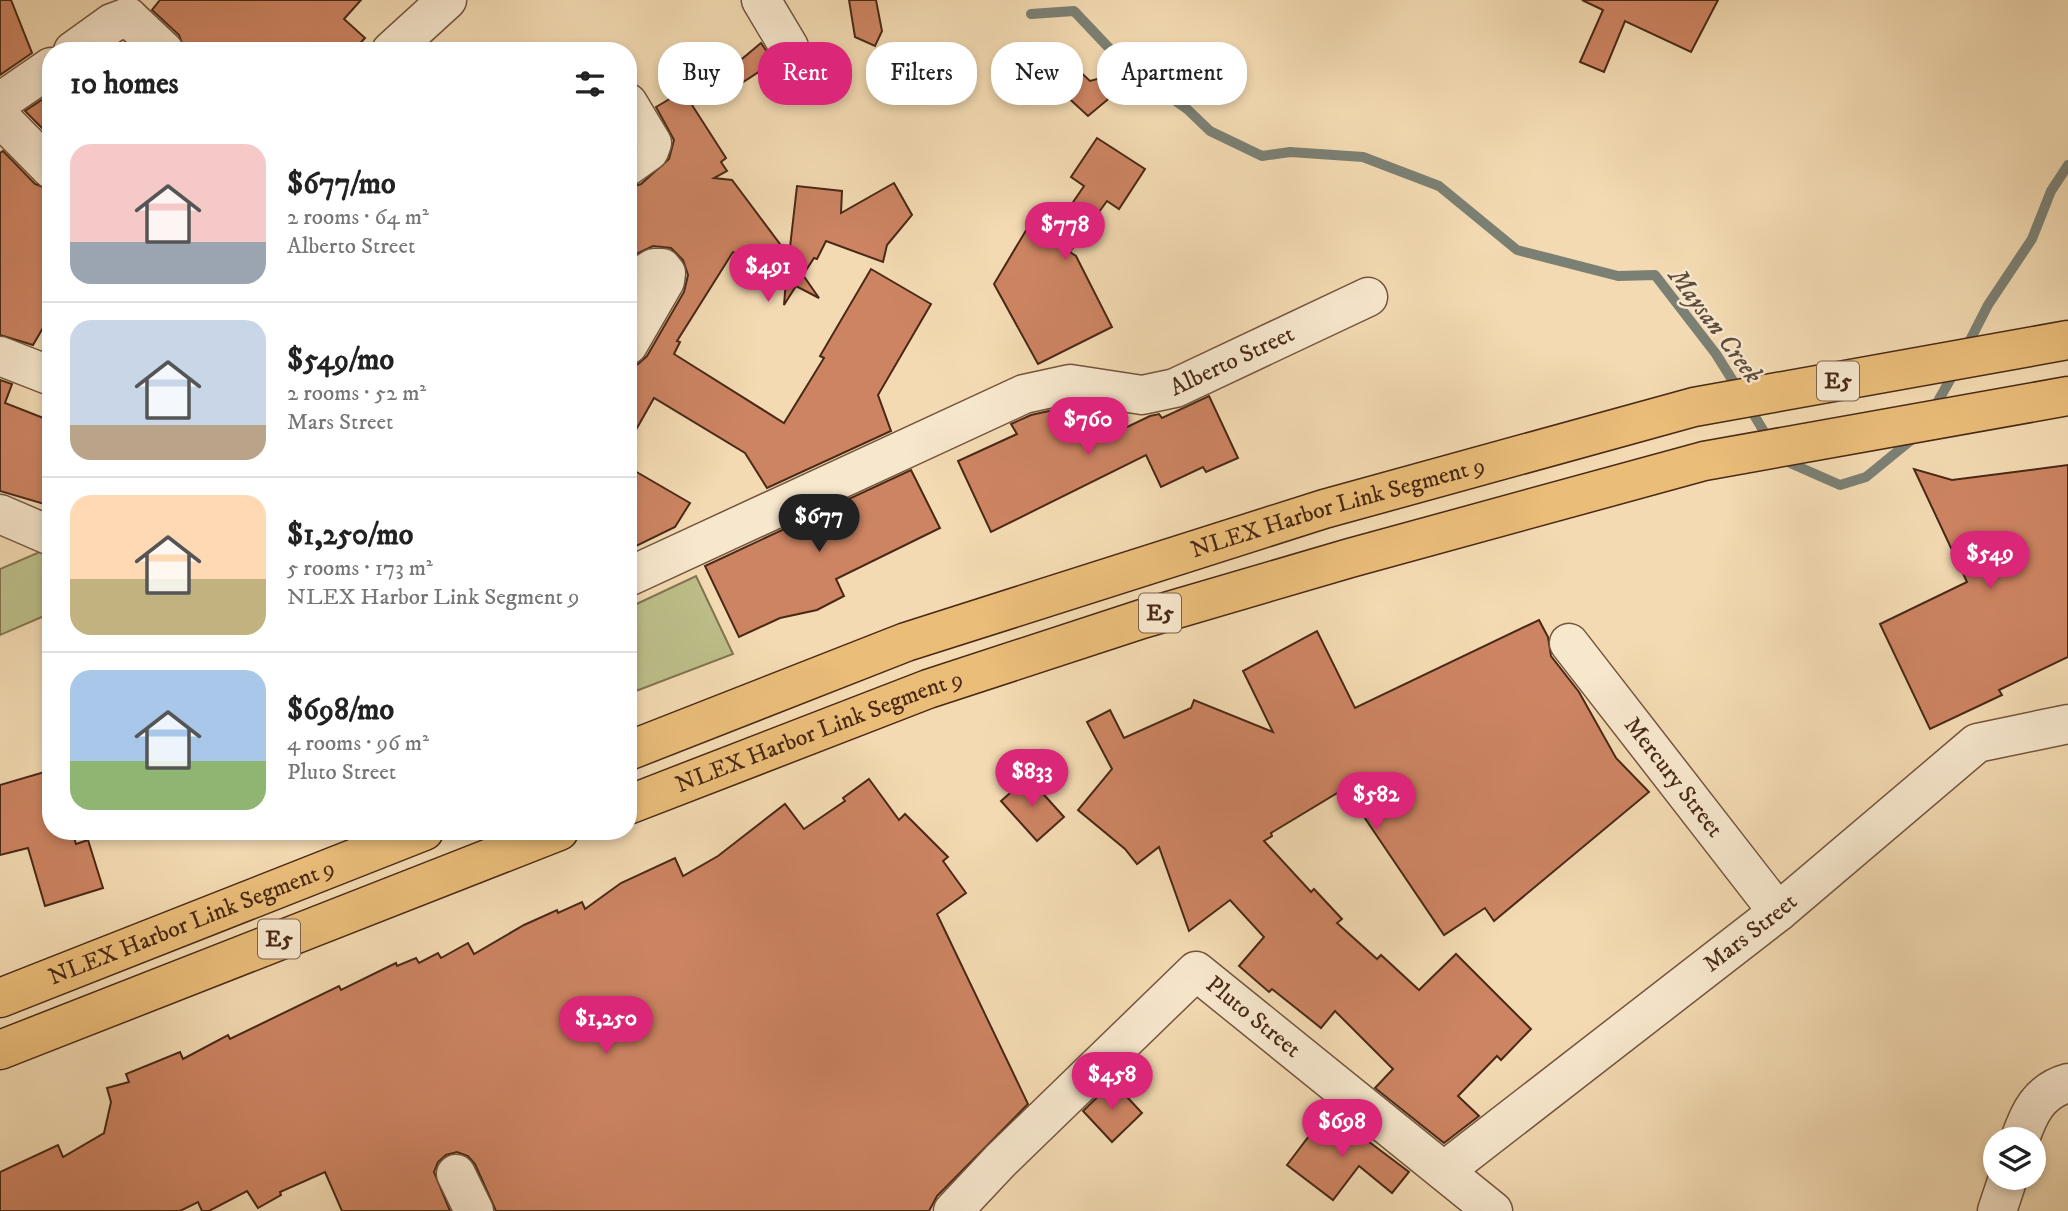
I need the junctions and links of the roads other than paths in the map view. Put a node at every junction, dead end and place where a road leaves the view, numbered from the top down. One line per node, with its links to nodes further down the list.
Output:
1 (447, 0): 6 (street)
2 (761, 0): 7 (street)
3 (130, 9): 4 (street); 5 (street)
4 (86, 42)
5 (157, 42)
6 (401, 42)
7 (786, 42)
8 (42, 72): 9 (street)
9 (0, 102)
10 (0, 117): 12 (street)
11 (637, 118): 13 (street)
12 (42, 160)
13 (637, 160)
14 (637, 278): 16 (street)
15 (1368, 297): 23 (street, Alberto Street)
16 (637, 329)
17 (2068, 340): 26 (highway, NLEX Harbor Link Segment 9 / E5)
18 (0, 356): 19 (street)
19 (42, 372)
20 (2068, 396): 27 (highway, NLEX Harbor Link Segment 9 / E5)
21 (0, 514): 22 (street)
22 (42, 532)
23 (637, 573)
24 (1569, 643): 30 (street, Mercury Street)
25 (2068, 724): 30 (street, Mars Street)
26 (637, 747)
27 (637, 802)
28 (401, 840): 31 (highway, NLEX Harbor Link Segment 9 / E5)
29 (536, 840): 32 (highway, NLEX Harbor Link Segment 9 / E5)
30 (1777, 912): 35 (street, Mars Street)
31 (0, 998)
32 (0, 1050)
33 (2068, 1083): 34 (street)
34 (2025, 1127)
35 (1444, 1171): 39 (street, Pluto Street); 40 (street)
36 (456, 1174): 38 (street)
37 (2004, 1190): 41 (street)
38 (474, 1211)
39 (953, 1211)
40 (1493, 1211)
41 (1997, 1211)

